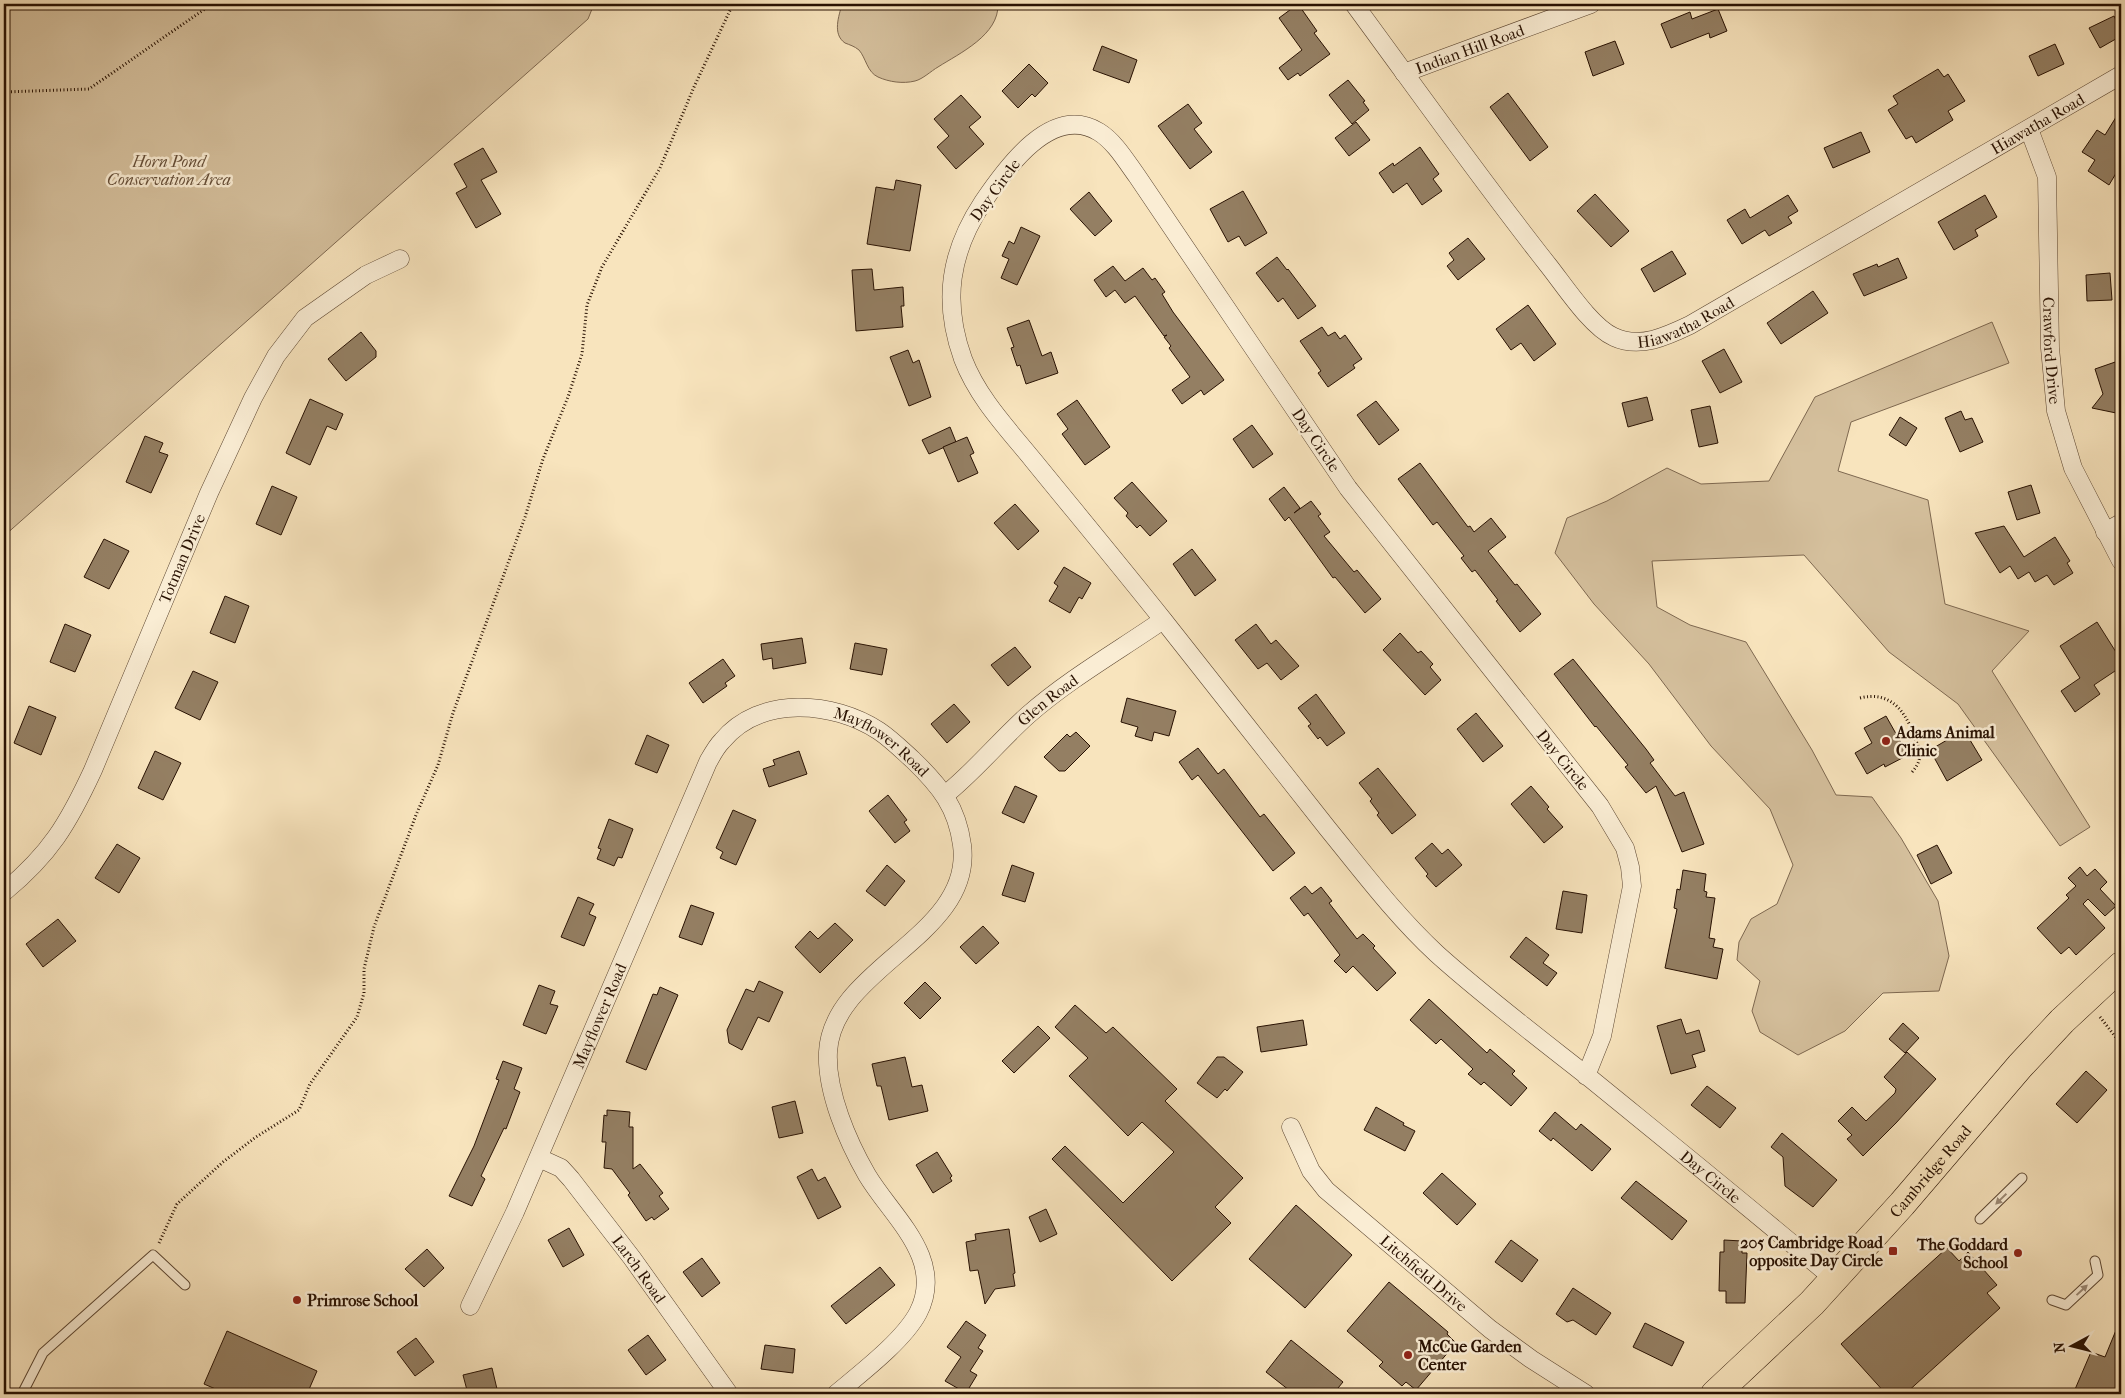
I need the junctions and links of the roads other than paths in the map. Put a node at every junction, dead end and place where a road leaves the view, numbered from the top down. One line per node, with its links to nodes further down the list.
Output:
1 (1354, 4): 3 (street, Hiawatha Road)
2 (1591, 4): 3 (street, Indian Hill Road)
3 (1404, 72): 5 (street, Hiawatha Road)
4 (2121, 75): 5 (street, Hiawatha Road)
5 (2028, 129): 8 (street, Crawford Drive)
6 (400, 259): 12 (street, Totman Drive)
7 (2121, 523): 8 (street)
8 (2105, 532): 9 (street, Crawford Drive)
9 (2121, 561)
10 (1163, 620): 11 (street, Glen Road); 14 (street, Day Circle); 14 (street, Day Circle)
11 (946, 795): 16 (street, Mayflower Road); 26 (street, Mayflower Road)
12 (4, 892)
13 (2121, 966): 20 (highway, Cambridge Road)
14 (1586, 1076): 20 (street, Day Circle)
15 (1291, 1127): 27 (street, Litchfield Drive)
16 (539, 1158): 23 (street, Mayflower Road); 25 (street, Larch Road)
17 (2022, 1178): 18 (lane, one-way to 18)
18 (1980, 1219)
19 (2095, 1260): 22 (lane, one-way to 19)
20 (1834, 1279): 28 (highway, Cambridge Road)
21 (185, 1284): 24 (lane)
22 (2052, 1300)
23 (470, 1306)
24 (22, 1394)
25 (729, 1394)
26 (836, 1394)
27 (1586, 1394)
28 (1715, 1394)

